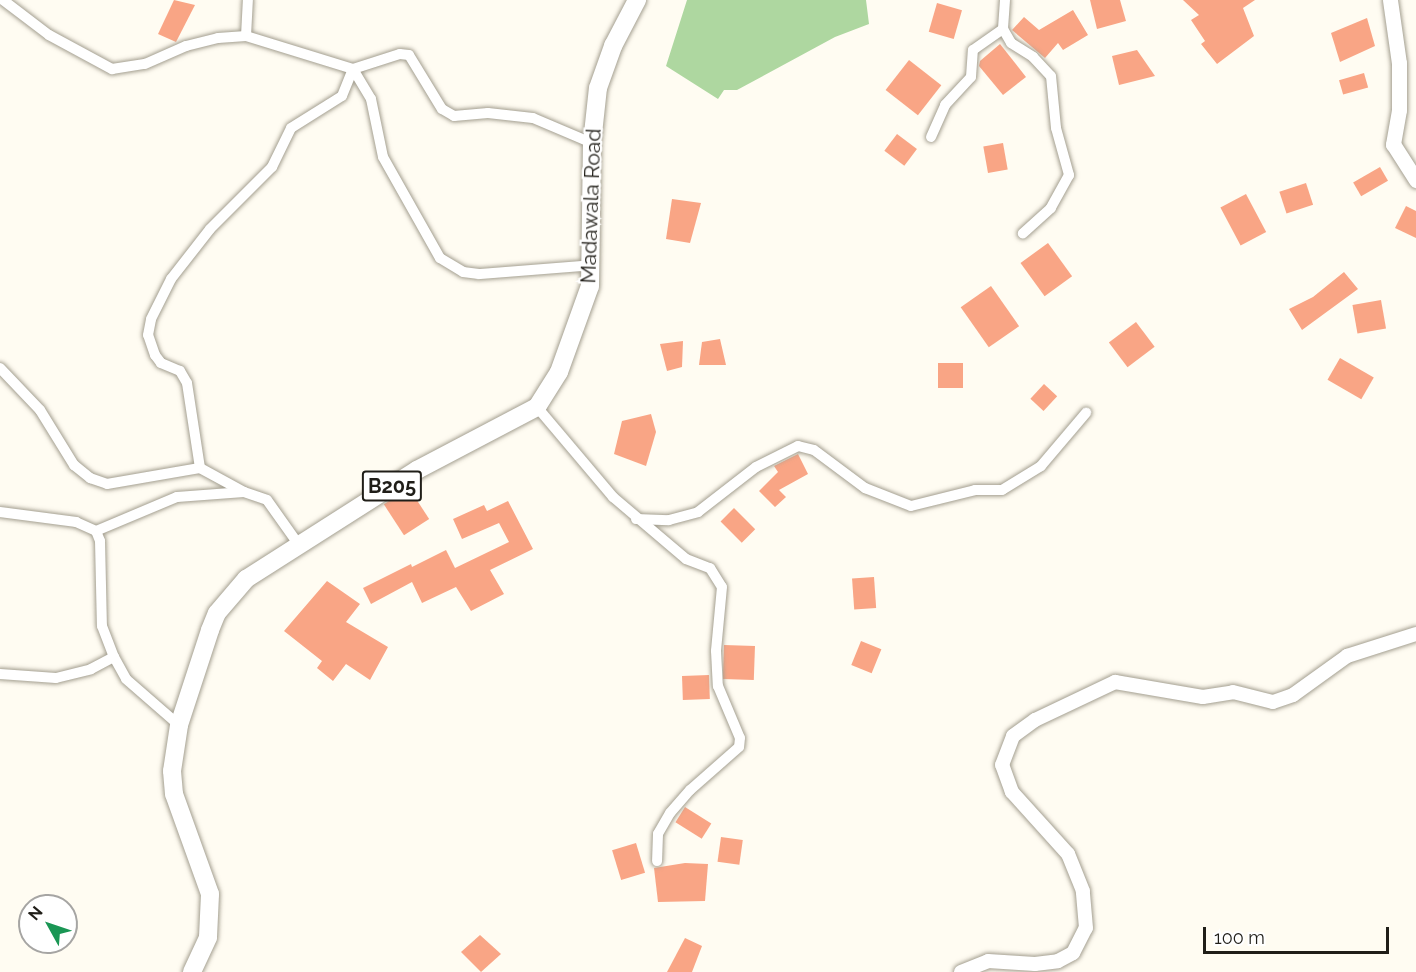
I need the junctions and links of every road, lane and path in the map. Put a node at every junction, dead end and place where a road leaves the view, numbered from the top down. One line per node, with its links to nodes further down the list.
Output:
1 (3, 0): 7 (street)
2 (248, 0): 7 (street)
3 (637, 0): 10 (main road, Madawala Road)
4 (1005, 0): 6 (street)
5 (1390, 0): 11 (main road)
6 (1003, 29): 9 (street); 12 (street)
7 (246, 36): 8 (street)
8 (353, 69): 10 (street); 13 (street); 17 (street)
9 (930, 137)
10 (592, 143): 13 (main road, Madawala Road)
11 (1416, 180)
12 (1023, 233)
13 (593, 265): 15 (main road, Madawala Road)
14 (0, 368): 17 (street)
15 (537, 407): 20 (street); 22 (main road, B205)
16 (1086, 412): 20 (street)
17 (200, 468): 18 (street)
18 (244, 492): 21 (street); 22 (street)
19 (0, 512): 21 (street)
20 (636, 519): 27 (street)
21 (96, 531): 24 (street)
22 (299, 545): 26 (main road, B205)
23 (1416, 634): 29 (street)
24 (114, 657): 25 (street); 26 (street)
25 (0, 674)
26 (179, 725): 28 (main road, B205)
27 (657, 861)
28 (192, 972)
29 (961, 972)

